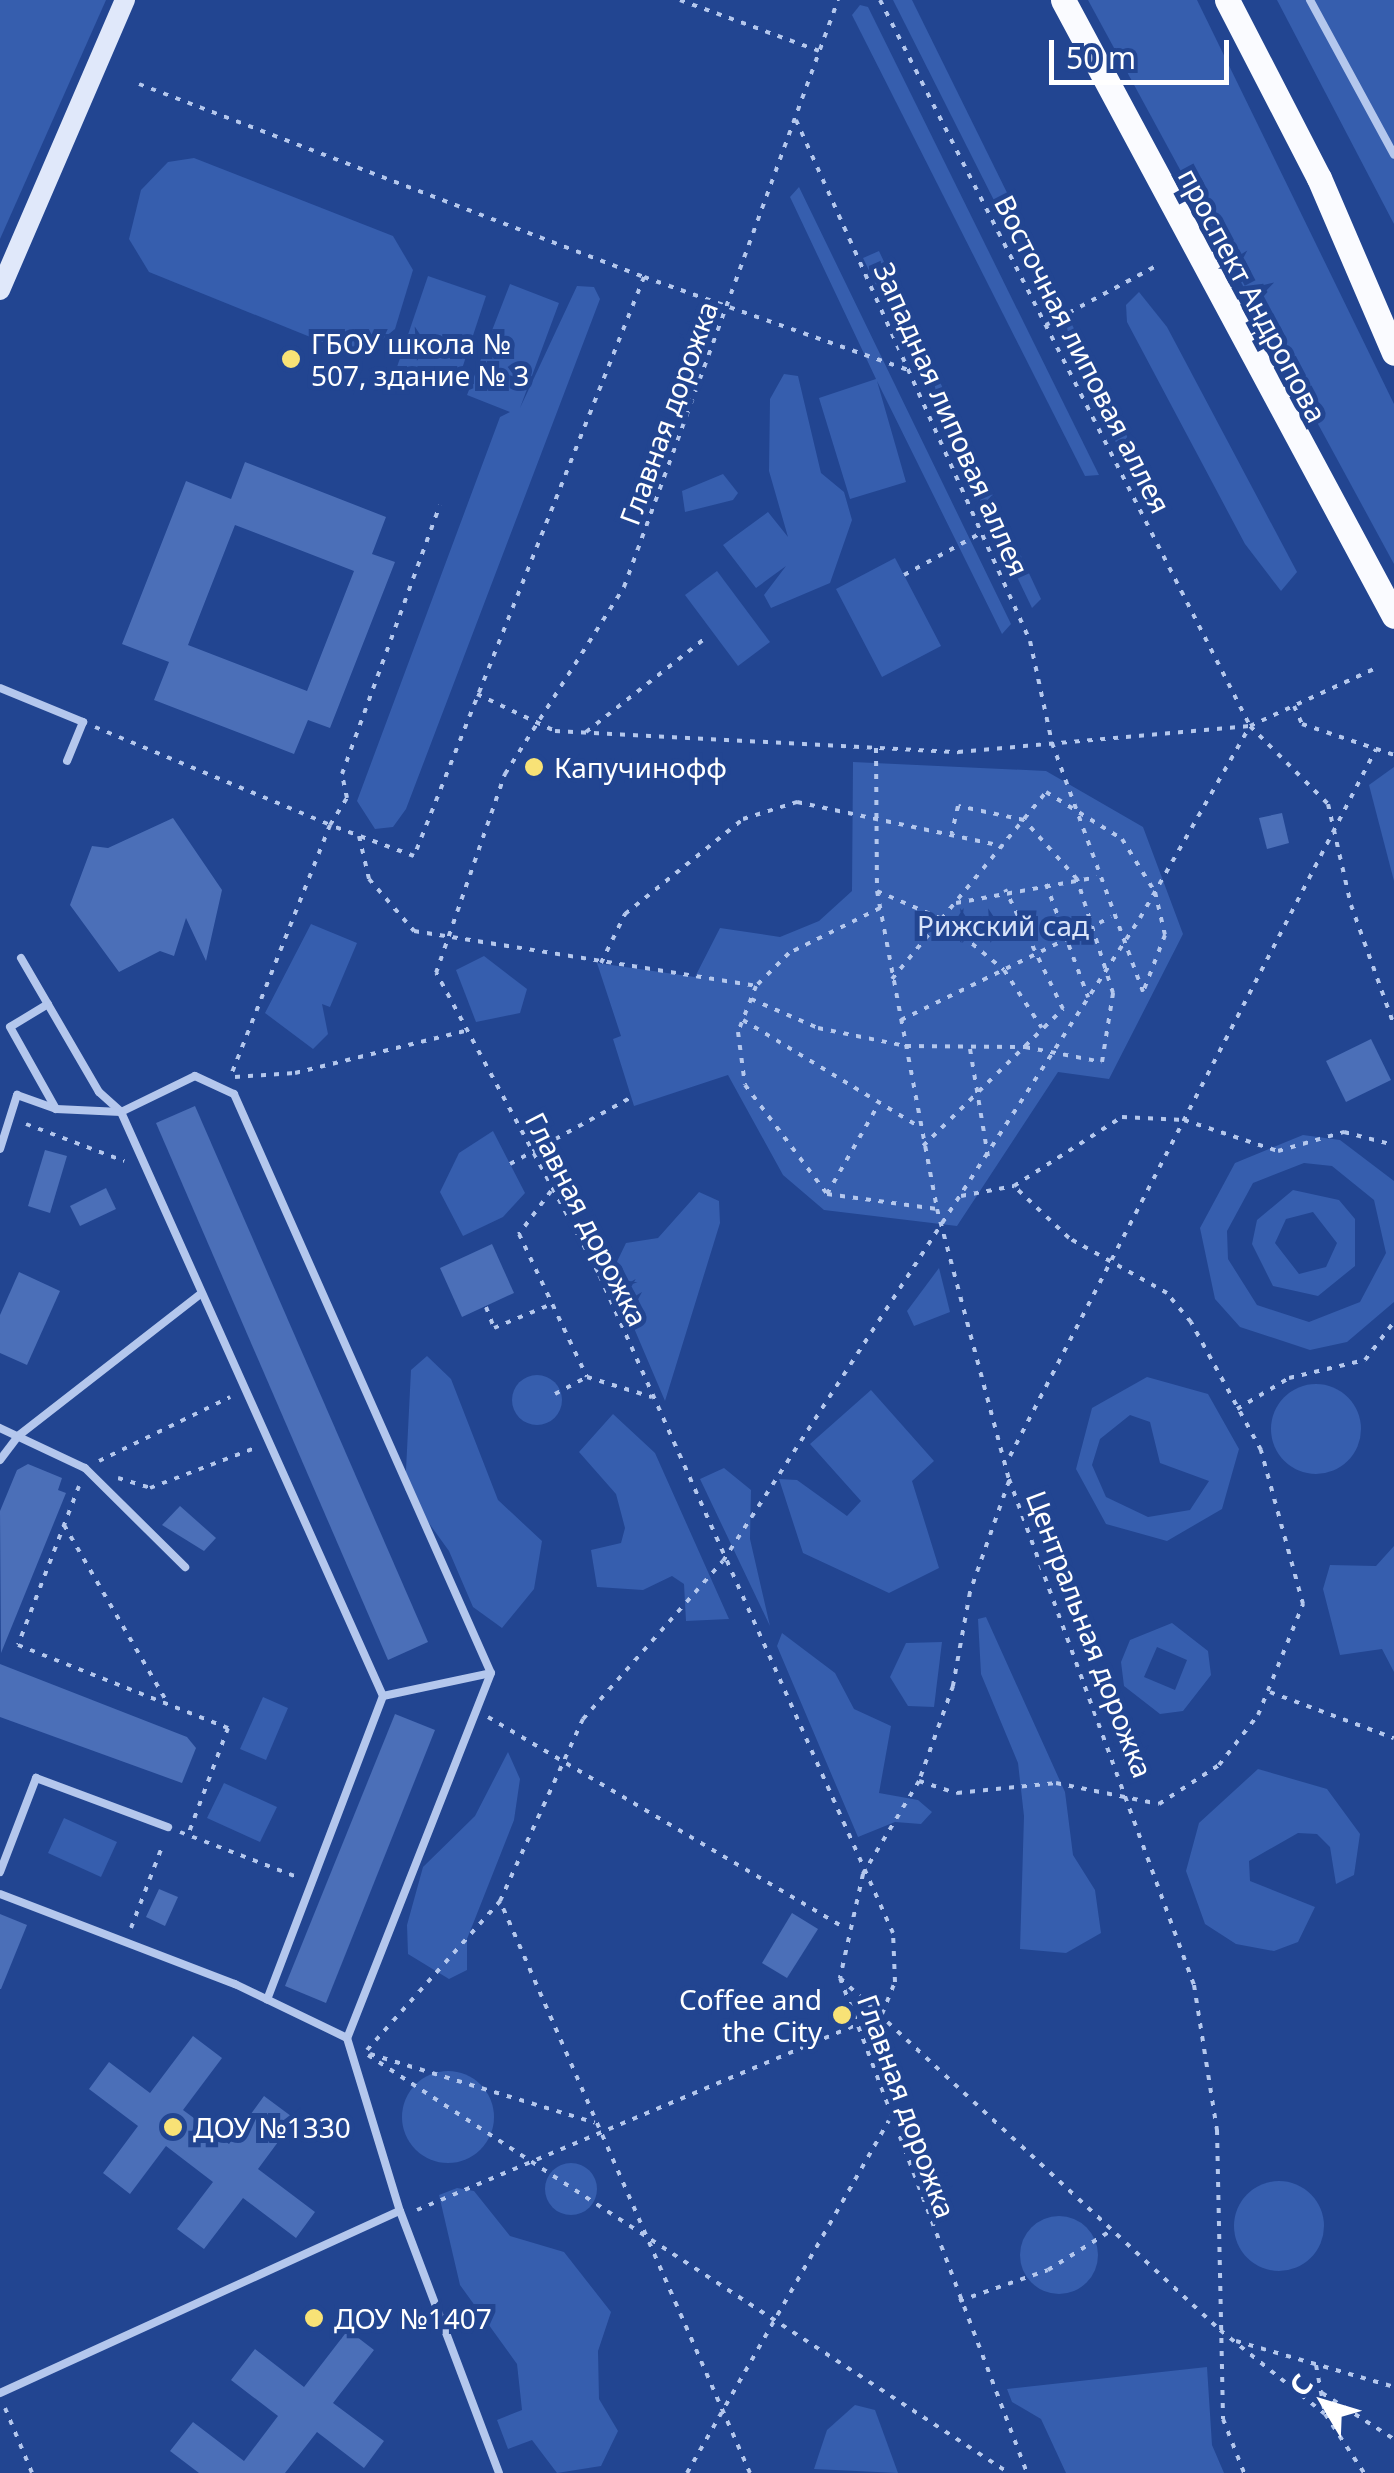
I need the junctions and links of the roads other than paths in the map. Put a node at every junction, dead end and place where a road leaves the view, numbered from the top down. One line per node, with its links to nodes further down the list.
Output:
1 (125, 0): 6 (main road)
2 (1063, 0): 8 (main road, проспект Андропова)
3 (1227, 0): 7 (main road)
4 (1310, 0): 5 (lane)
5 (1394, 156)
6 (0, 290)
7 (1394, 353)
8 (1394, 616)
9 (0, 688): 10 (lane)
10 (67, 761)
11 (21, 958): 12 (lane)
12 (48, 1004): 13 (lane); 14 (lane)
13 (56, 1109): 14 (lane); 15 (lane)
14 (121, 1112): 16 (lane); 21 (lane)
15 (0, 1148)
16 (200, 1295): 18 (lane); 22 (lane)
17 (0, 1428): 18 (lane)
18 (18, 1436): 19 (lane); 20 (lane)
19 (0, 1460)
20 (184, 1567)
21 (492, 1673): 22 (lane); 27 (lane)
22 (383, 1696): 26 (lane)
23 (168, 1828): 24 (lane)
24 (0, 1872)
25 (0, 1894): 26 (lane)
26 (267, 2000): 27 (lane)
27 (347, 2038): 28 (lane)
28 (401, 2214): 29 (lane); 30 (lane)
29 (0, 2396)
30 (499, 2473)

